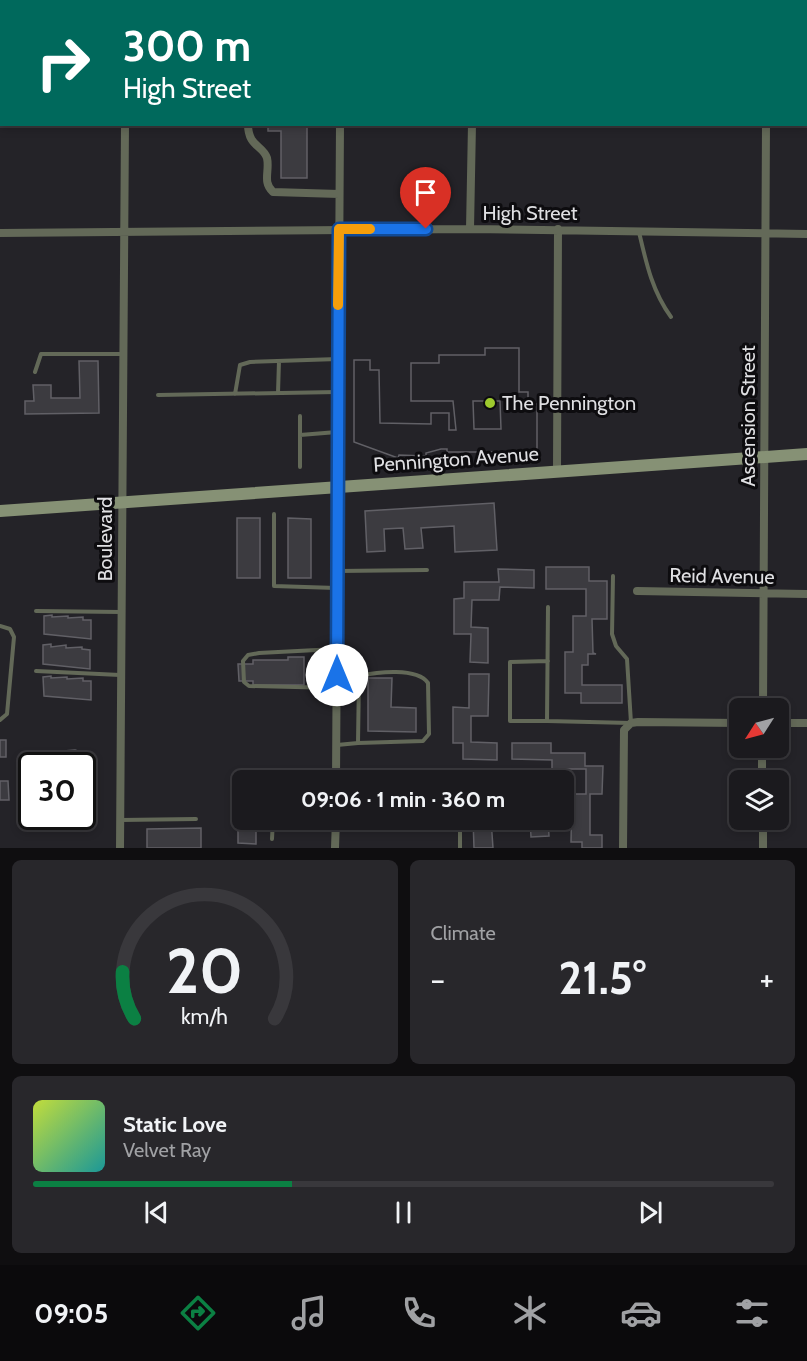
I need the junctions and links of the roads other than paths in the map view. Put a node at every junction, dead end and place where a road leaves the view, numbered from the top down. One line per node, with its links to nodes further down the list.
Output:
1 (125, 126): 10 (street, Boulevard)
2 (248, 126): 6 (street)
3 (339, 126): 6 (street)
4 (472, 126): 8 (street)
5 (766, 126): 13 (street, Ascension Street)
6 (339, 194): 7 (street)
7 (339, 229): 8 (street, High Street); 10 (street, High Street); 17 (street)
8 (470, 229): 9 (street, High Street)
9 (558, 229): 11 (street, High Street); 30 (street)
10 (124, 231): 12 (street, High Street); 16 (street, Boulevard)
11 (639, 231): 13 (street, High Street); 15 (lane)
12 (0, 233)
13 (766, 234): 14 (street, High Street); 28 (street, Ascension Street)
14 (807, 234)
15 (671, 317)
16 (123, 354): 19 (lane); 32 (street, Boulevard)
17 (338, 359): 18 (lane); 20 (street)
18 (279, 361): 21 (lane); 22 (lane)
19 (35, 372)
20 (338, 392): 21 (lane); 25 (street)
21 (278, 393): 22 (lane)
22 (235, 394): 23 (lane)
23 (158, 395)
24 (300, 416): 26 (lane)
25 (337, 432): 26 (lane); 31 (street)
26 (300, 435): 29 (lane)
27 (807, 454): 28 (street, Pennington Avenue)
28 (765, 457): 30 (street, Pennington Avenue); 40 (street, Ascension Street)
29 (300, 467)
30 (557, 472): 31 (street, Pennington Avenue)
31 (337, 487): 32 (street, Pennington Avenue); 36 (street)
32 (122, 502): 33 (street, Pennington Avenue); 44 (street, Boulevard)
33 (0, 511)
34 (274, 514): 38 (lane)
35 (427, 570): 36 (lane)
36 (337, 571): 38 (street)
37 (613, 576): 56 (lane)
38 (337, 588): 46 (street)
39 (637, 591): 40 (street, Reid Avenue)
40 (764, 593): 41 (street, Reid Avenue); 53 (street, Ascension Street)
41 (807, 594)
42 (548, 607): 47 (lane)
43 (36, 611): 44 (lane)
44 (122, 612): 49 (street, Boulevard)
45 (0, 626): 54 (lane)
46 (337, 649): 50 (street); 52 (lane)
47 (548, 661): 55 (lane); 55 (lane)
48 (36, 671): 49 (lane)
49 (121, 675): 64 (street, Boulevard)
50 (337, 675): 51 (lane); 52 (street)
51 (359, 676): 60 (lane); 60 (lane)
52 (337, 688): 61 (street)
53 (762, 698)
54 (0, 720)
55 (547, 721): 56 (lane)
56 (631, 723): 57 (street); 73 (street)
57 (729, 723)
58 (789, 723): 59 (street)
59 (807, 723)
60 (358, 743): 61 (lane)
61 (336, 745): 62 (street)
62 (336, 770)
63 (196, 819): 64 (lane)
64 (120, 820): 70 (street, Boulevard)
65 (272, 830): 69 (lane)
66 (336, 830): 71 (street)
67 (460, 830): 72 (lane)
68 (762, 830): 74 (street)
69 (272, 839)
70 (120, 848)
71 (335, 848)
72 (460, 848)
73 (623, 848)
74 (763, 848)

